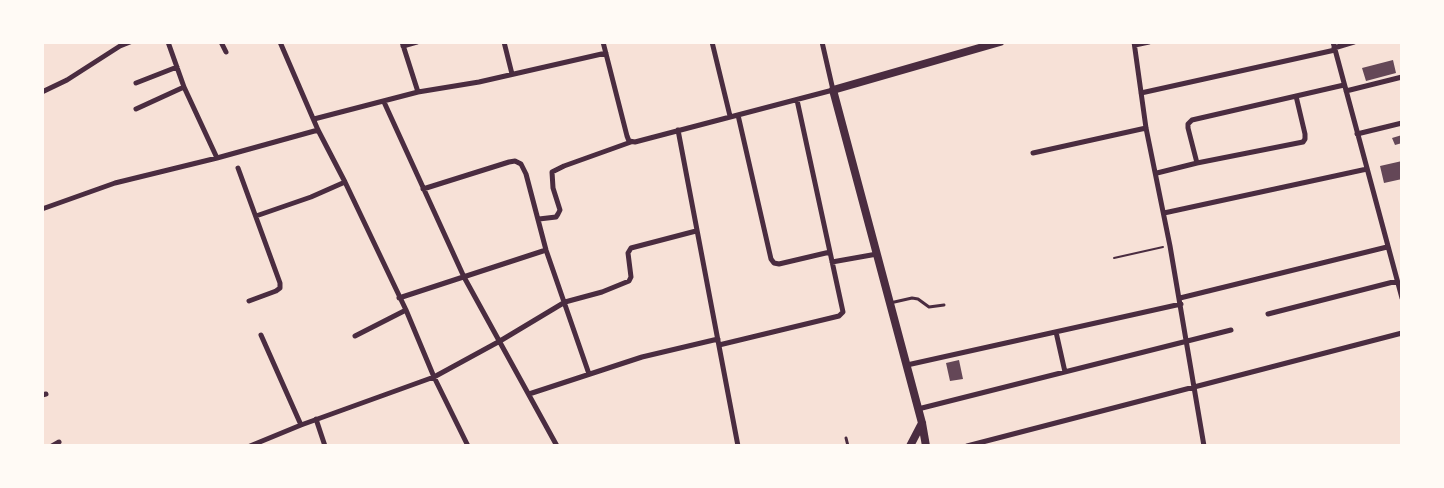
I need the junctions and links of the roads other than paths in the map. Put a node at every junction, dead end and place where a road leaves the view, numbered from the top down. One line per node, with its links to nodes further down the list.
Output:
1 (130, 42): 24 (street)
2 (168, 42): 18 (street)
3 (221, 42): 16 (street)
4 (280, 42): 34 (street)
5 (417, 42): 13 (street)
6 (504, 42): 19 (street)
7 (604, 42): 17 (street)
8 (712, 42): 33 (street)
9 (822, 42): 25 (street)
10 (1000, 42): 25 (street)
11 (1149, 42): 14 (street)
12 (1354, 42): 15 (street)
13 (402, 44): 26 (street)
14 (1134, 44): 27 (street)
15 (1334, 47): 23 (street); 27 (street)
16 (226, 52)
17 (606, 53): 19 (street); 40 (street)
18 (177, 68): 21 (street); 22 (street)
19 (512, 74): 26 (street)
20 (1402, 77): 23 (street)
21 (136, 83)
22 (184, 86): 31 (street); 42 (street)
23 (1346, 89): 28 (street); 39 (street)
24 (43, 90)
25 (833, 90): 29 (street); 57 (street)
26 (418, 92): 30 (street)
27 (1141, 93): 36 (street)
28 (1296, 96): 43 (street); 43 (street)
29 (797, 100): 32 (street); 56 (street)
30 (384, 102): 34 (street); 48 (street)
31 (136, 109)
32 (738, 114): 33 (street); 56 (street)
33 (730, 116): 38 (street)
34 (314, 119): 37 (street)
35 (1402, 123): 39 (street)
36 (1146, 128): 41 (street); 46 (street)
37 (318, 130): 42 (street); 47 (street)
38 (678, 130): 40 (street); 53 (street)
39 (1357, 134): 45 (street)
40 (632, 142): 52 (street)
41 (1033, 153)
42 (218, 158): 49 (street)
43 (1197, 163): 46 (street)
44 (238, 168): 51 (street)
45 (1367, 169): 50 (street); 54 (street)
46 (1156, 172): 50 (street)
47 (345, 182): 51 (street); 61 (street)
48 (423, 189): 52 (street); 59 (street)
49 (42, 208)
50 (1164, 213): 64 (street)
51 (256, 216): 63 (street)
52 (539, 219): 55 (street)
53 (696, 231): 65 (street); 77 (street)
54 (1387, 247): 60 (street); 64 (street)
55 (546, 250): 59 (street); 65 (street)
56 (830, 252): 58 (street)
57 (877, 254): 58 (street); 66 (street)
58 (832, 262): 77 (street)
59 (464, 277): 61 (street); 76 (street)
60 (1397, 281): 62 (street); 69 (street)
61 (399, 298): 68 (street)
62 (1402, 298)
63 (249, 301)
64 (1180, 301): 71 (street); 75 (street)
65 (566, 302): 76 (street); 80 (street)
66 (890, 304): 67 (lane); 78 (street)
67 (944, 305)
68 (406, 310): 74 (street); 81 (street)
69 (1268, 314)
70 (1231, 330): 75 (street)
71 (1056, 332): 78 (street); 79 (street)
72 (1402, 333): 82 (street)
73 (261, 335): 87 (street)
74 (355, 336)
75 (1187, 341): 79 (street); 82 (street)
76 (500, 342): 81 (street); 83 (street)
77 (719, 342): 80 (street); 95 (street)
78 (907, 365): 84 (street)
79 (1065, 372): 84 (street)
80 (589, 374): 83 (street)
81 (434, 377): 85 (street); 93 (street)
82 (1195, 386): 99 (street); 100 (street)
83 (529, 394): 94 (street)
84 (918, 409): 86 (street)
85 (316, 419): 87 (street); 92 (street)
86 (922, 423): 97 (street); 98 (street)
87 (301, 425): 91 (street)
88 (846, 438): 96 (lane)
89 (59, 442): 90 (street)
90 (52, 446)
91 (250, 446)
92 (325, 446)
93 (468, 446)
94 (557, 446)
95 (738, 446)
96 (848, 446)
97 (910, 446)
98 (926, 446)
99 (967, 446)
100 (1204, 446)

